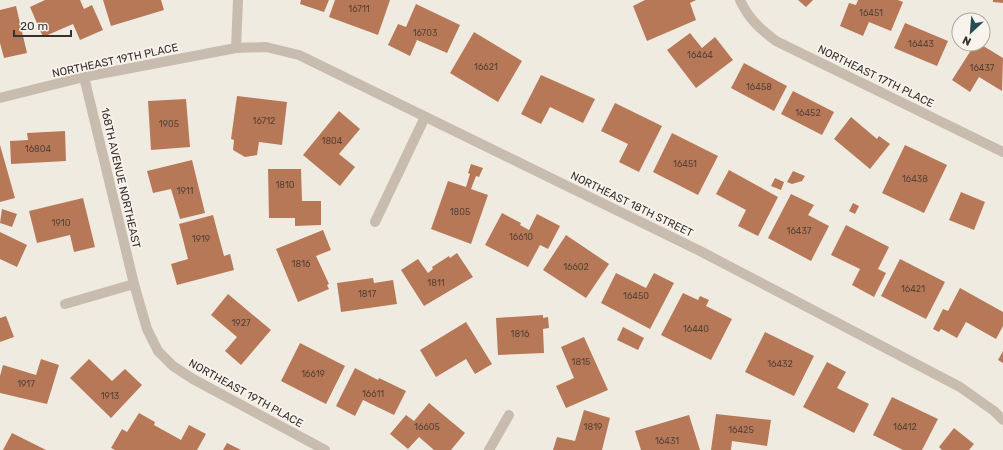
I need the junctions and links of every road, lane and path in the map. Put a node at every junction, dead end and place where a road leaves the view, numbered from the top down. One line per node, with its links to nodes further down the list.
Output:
1 (238, 0): 3 (street)
2 (740, 0): 7 (street, NORTHEAST 17TH PLACE)
3 (236, 48): 4 (street, NORTHEAST 19TH PLACE); 6 (street, NORTHEAST 18TH STREET)
4 (84, 77): 5 (street, NORTHEAST 19TH PLACE); 9 (street, 168TH AVENUE NORTHEAST)
5 (0, 98)
6 (426, 117): 8 (street); 12 (street, NORTHEAST 18TH STREET)
7 (1003, 152)
8 (376, 222)
9 (134, 284): 10 (street); 13 (street, NORTHEAST 19TH PLACE)
10 (65, 304)
11 (510, 415): 14 (street)
12 (1003, 420)
13 (324, 450)
14 (488, 450)

